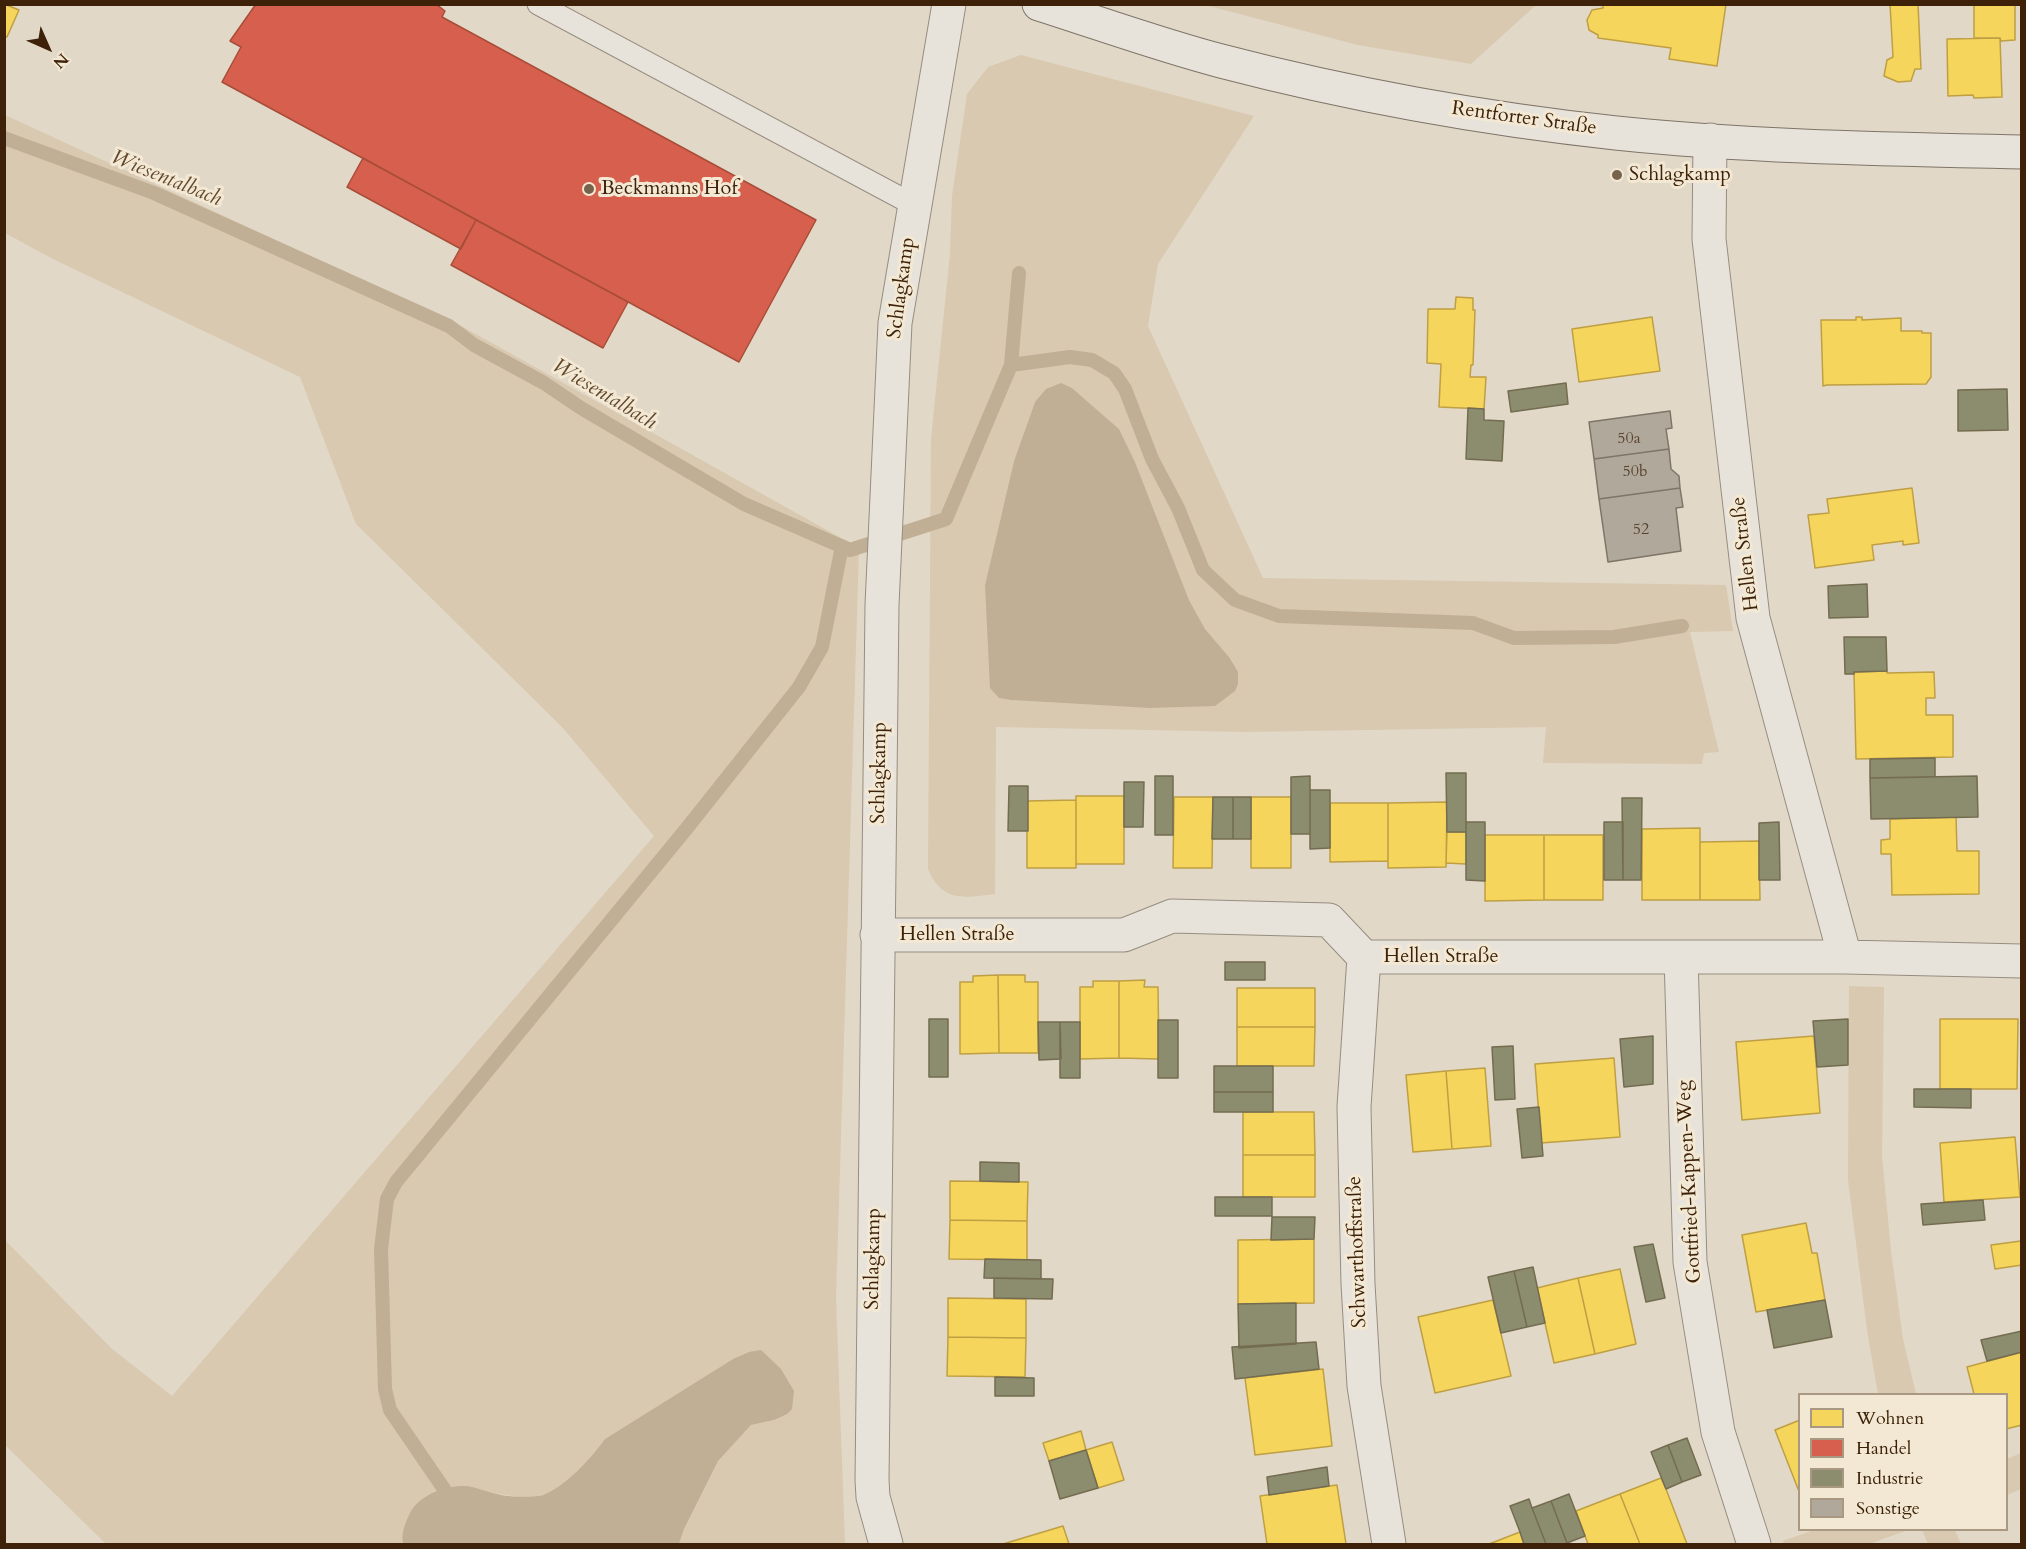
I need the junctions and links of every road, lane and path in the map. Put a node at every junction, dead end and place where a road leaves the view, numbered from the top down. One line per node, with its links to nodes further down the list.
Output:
1 (538, 4): 6 (lane)
2 (948, 4): 6 (street, Schlagkamp)
3 (1039, 4): 4 (street, Rentforter Straße)
4 (1710, 140): 5 (street, Rentforter Straße); 10 (street, Hellen Straße)
5 (2022, 152)
6 (914, 205): 7 (street, Schlagkamp)
7 (877, 935): 8 (street, Hellen Straße); 12 (street, Schlagkamp)
8 (1364, 957): 9 (street, Hellen Straße); 13 (street, Schwarthoffstraße)
9 (1681, 957): 10 (street, Hellen Straße); 14 (street, Gottfried-Kappen-Weg)
10 (1845, 957): 11 (street, Hellen Straße)
11 (2022, 961)
12 (886, 1545)
13 (1389, 1545)
14 (1754, 1545)

